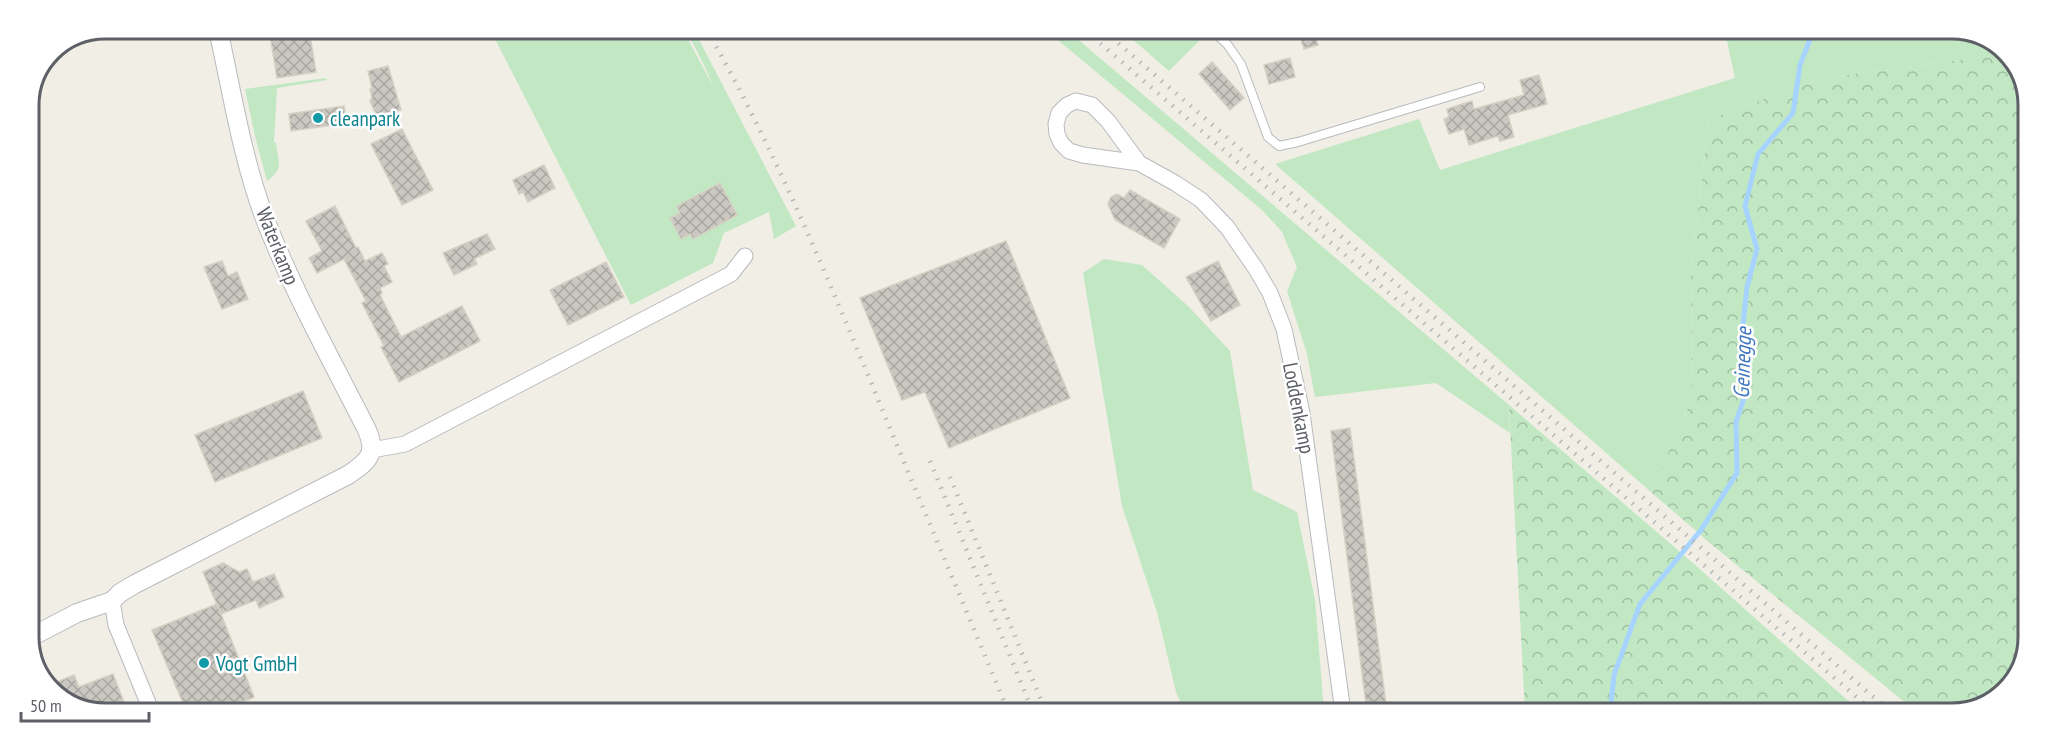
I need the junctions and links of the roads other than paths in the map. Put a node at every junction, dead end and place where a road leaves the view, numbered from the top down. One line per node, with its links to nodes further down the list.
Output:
1 (220, 39): 6 (street, Waterkamp)
2 (1222, 39): 3 (lane)
3 (1480, 87)
4 (1139, 164): 4 (street, Loddenkamp); 10 (street, Loddenkamp)
5 (746, 256): 6 (street)
6 (372, 450): 7 (street)
7 (112, 601): 8 (street); 9 (street)
8 (39, 633)
9 (148, 703)
10 (1342, 703)

